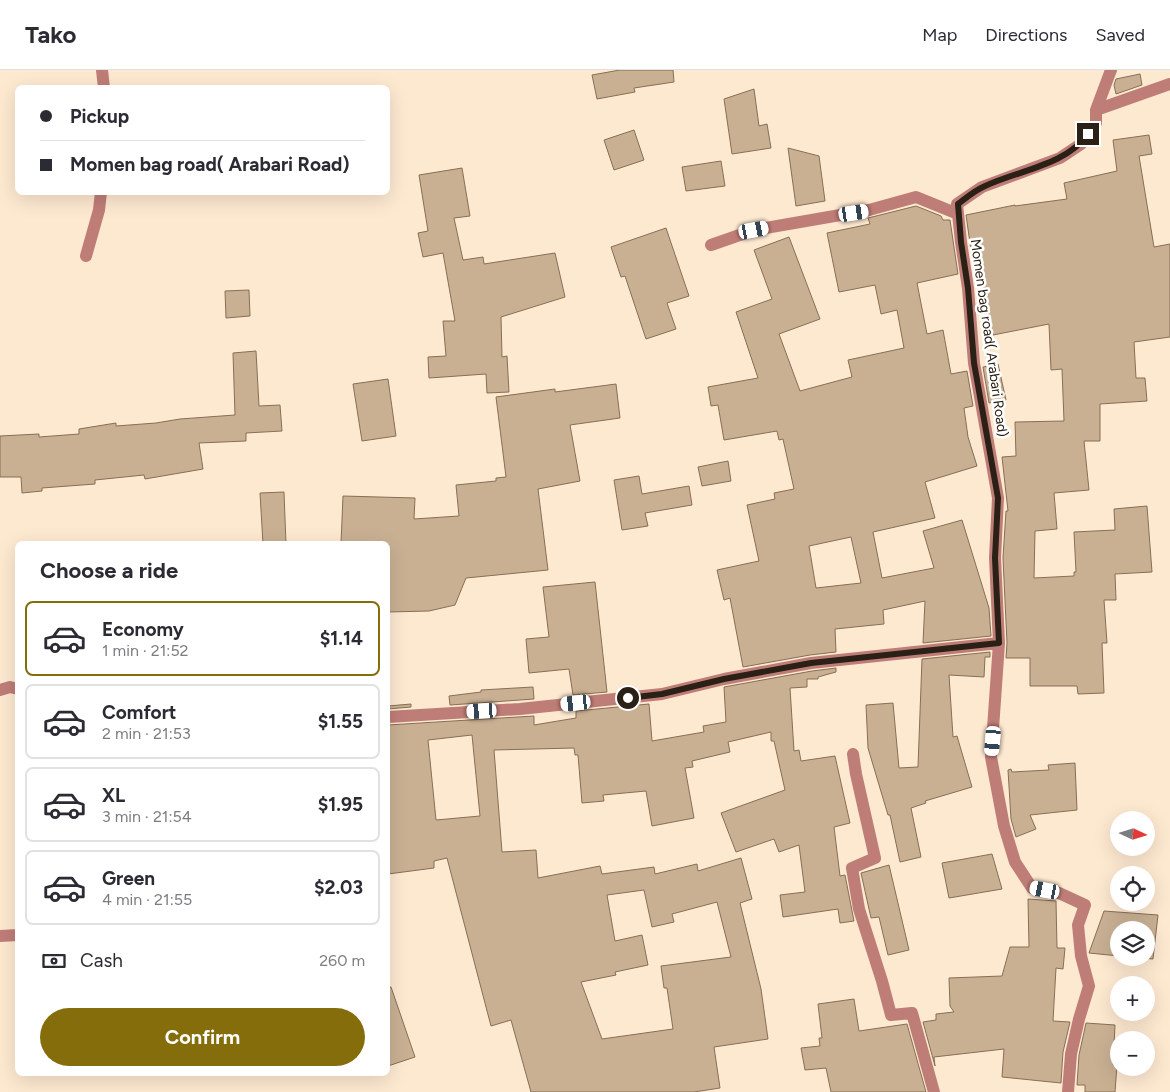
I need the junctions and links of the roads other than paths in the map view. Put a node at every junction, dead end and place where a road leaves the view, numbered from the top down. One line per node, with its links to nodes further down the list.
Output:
1 (102, 70): 4 (street)
2 (1111, 70): 5 (street)
3 (1170, 84): 5 (street)
4 (104, 85)
5 (1096, 110): 7 (street)
6 (101, 195): 9 (street)
7 (958, 214): 8 (street); 10 (street, Momen bag road( Arabari Road))
8 (711, 245)
9 (86, 256)
10 (999, 643): 13 (street); 18 (street, Momen bag road( Arabari Road))
11 (15, 689): 12 (street)
12 (0, 690)
13 (390, 717)
14 (854, 754): 17 (street)
15 (15, 935): 16 (street)
16 (0, 936)
17 (934, 1092)
18 (1068, 1092)

